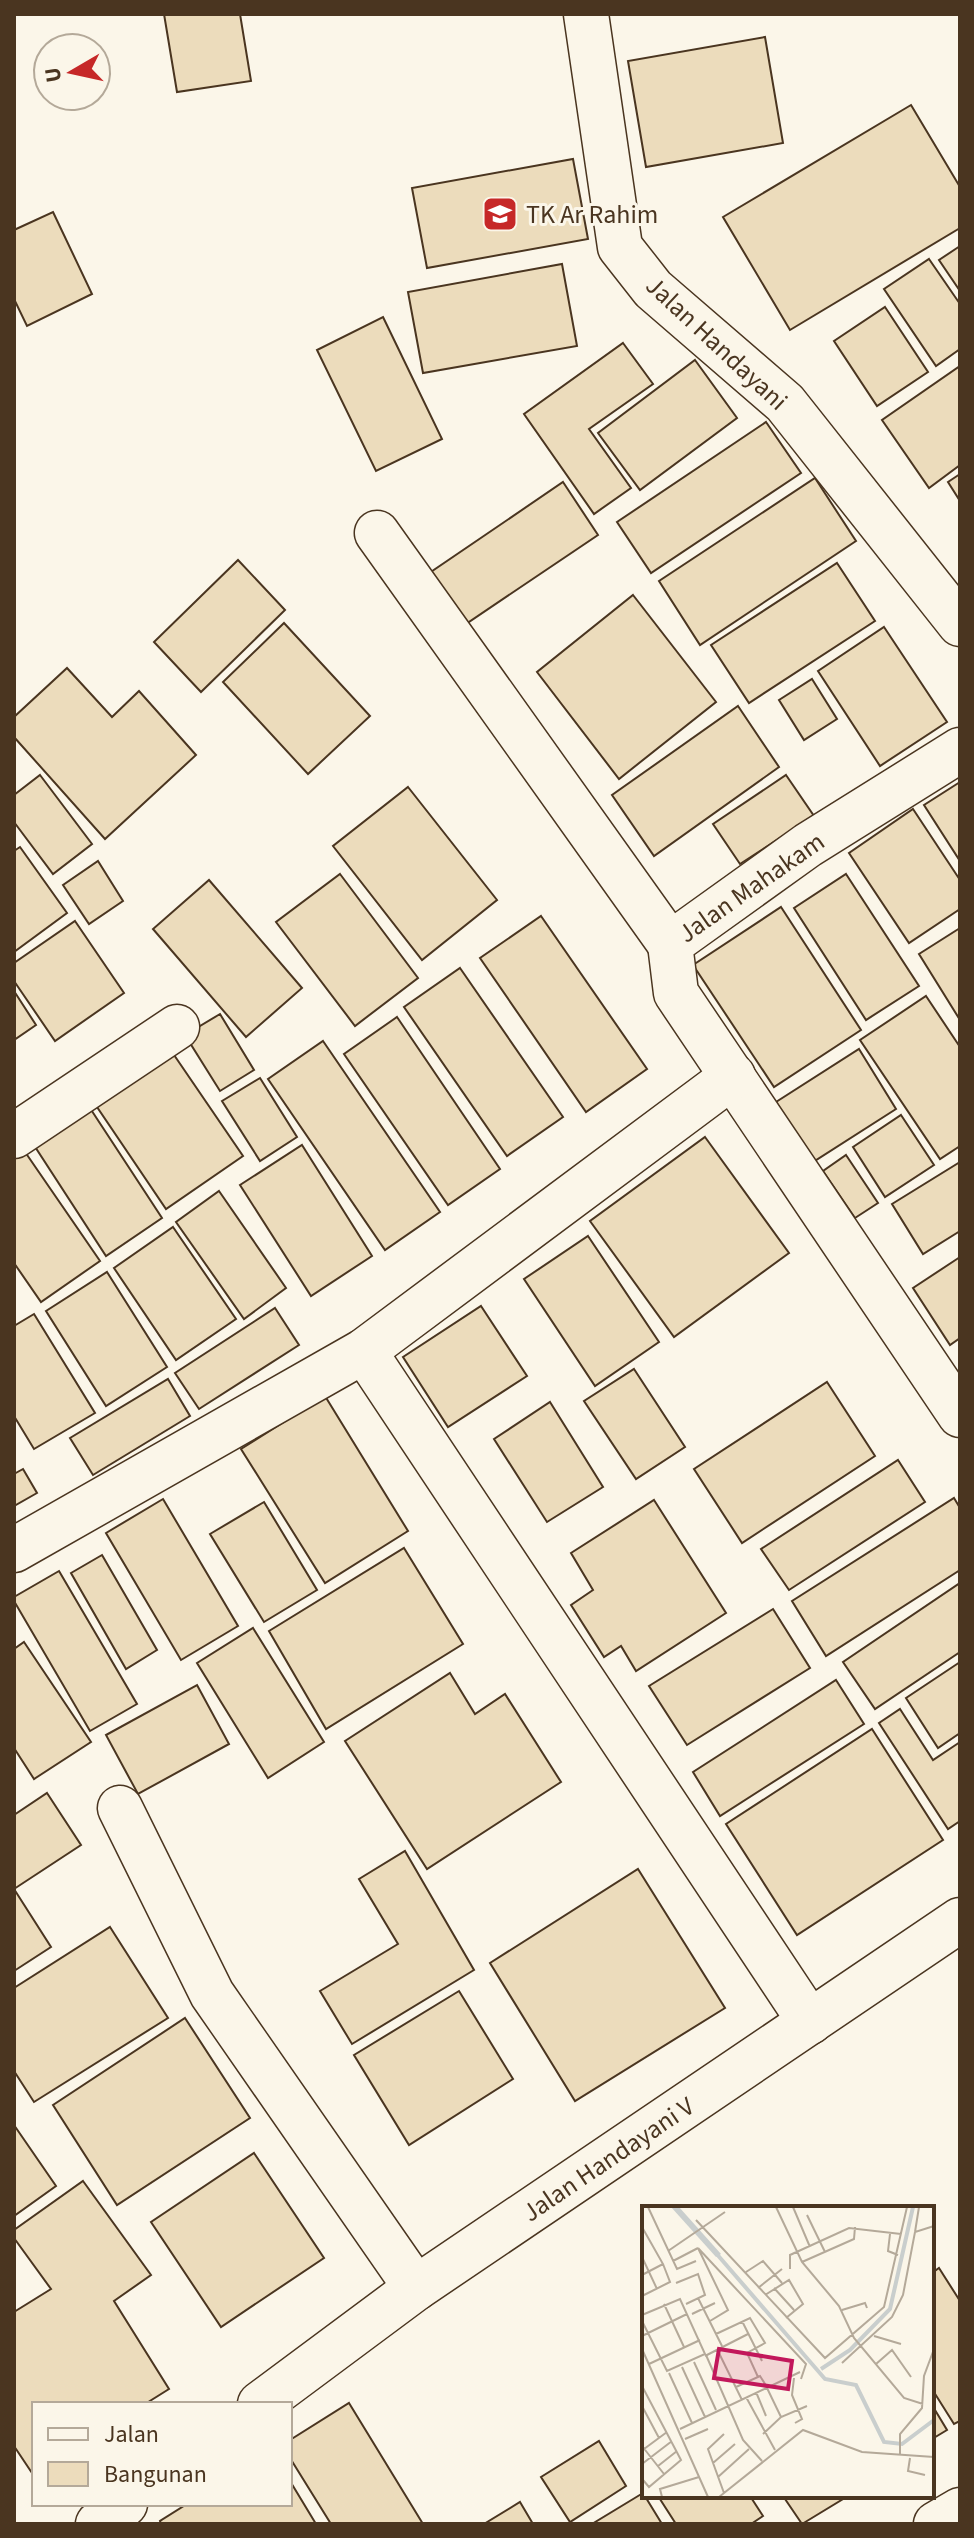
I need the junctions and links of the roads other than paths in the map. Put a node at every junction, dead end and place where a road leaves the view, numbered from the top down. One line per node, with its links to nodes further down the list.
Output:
1 (586, 14): 3 (street, Jalan Handayani)
2 (377, 533): 5 (street)
3 (960, 624)
4 (960, 750): 5 (street, Jalan Mahakam)
5 (670, 944): 7 (street, Jalan Mahakam)
6 (177, 1027): 8 (street)
7 (733, 1076): 9 (street); 10 (street, Jalan Mahakam)
8 (14, 1136)
9 (364, 1351): 11 (street); 14 (street)
10 (960, 1415)
11 (14, 1550)
12 (120, 1808): 15 (street)
13 (960, 1920): 14 (street, Jalan Handayani V)
14 (810, 2022): 15 (street, Jalan Handayani V)
15 (416, 2288): 16 (street, Jalan Handayani V)
16 (263, 2402)
17 (122, 2506): 19 (street)
18 (960, 2510): 20 (street)
19 (98, 2524)
20 (936, 2524)

